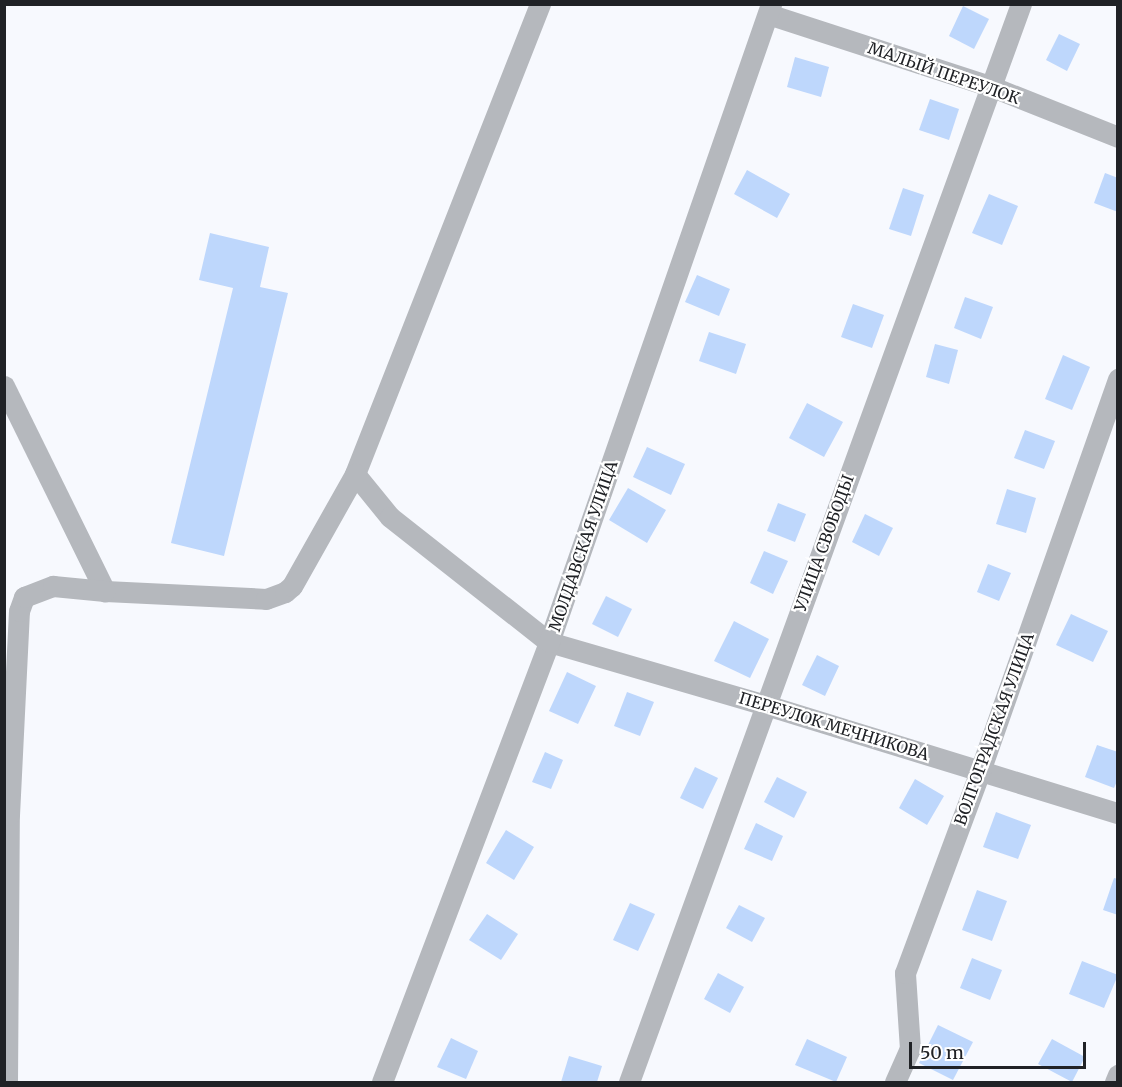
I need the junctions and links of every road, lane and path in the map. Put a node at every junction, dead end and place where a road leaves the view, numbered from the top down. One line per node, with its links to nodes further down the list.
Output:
1 (540, 4): 8 (street)
2 (1021, 4): 4 (street, УЛИЦА СВОБОДЫ)
3 (770, 9): 4 (street, МАЛЫЙ ПЕРЕУЛОК); 10 (street, МОЛДАВСКАЯ УЛИЦА)
4 (990, 86): 5 (street, МАЛЫЙ ПЕРЕУЛОК); 11 (street, УЛИЦА СВОБОДЫ)
5 (1118, 137)
6 (1118, 379): 12 (street, ВОЛГОГРАДСКАЯ УЛИЦА)
7 (4, 386): 9 (street)
8 (355, 474): 9 (street); 10 (street)
9 (105, 591): 15 (street)
10 (549, 642): 11 (street, ПЕРЕУЛОК МЕЧНИКОВА); 16 (street, МОЛДАВСКАЯ УЛИЦА)
11 (766, 705): 12 (street, ПЕРЕУЛОК МЕЧНИКОВА); 17 (street, УЛИЦА СВОБОДЫ)
12 (980, 771): 13 (street, ПЕРЕУЛОК МЕЧНИКОВА); 18 (street, ВОЛГОГРАДСКАЯ УЛИЦА)
13 (1118, 813)
14 (1118, 1075): 19 (street)
15 (8, 1083)
16 (382, 1083)
17 (629, 1083)
18 (896, 1083)
19 (1115, 1083)

